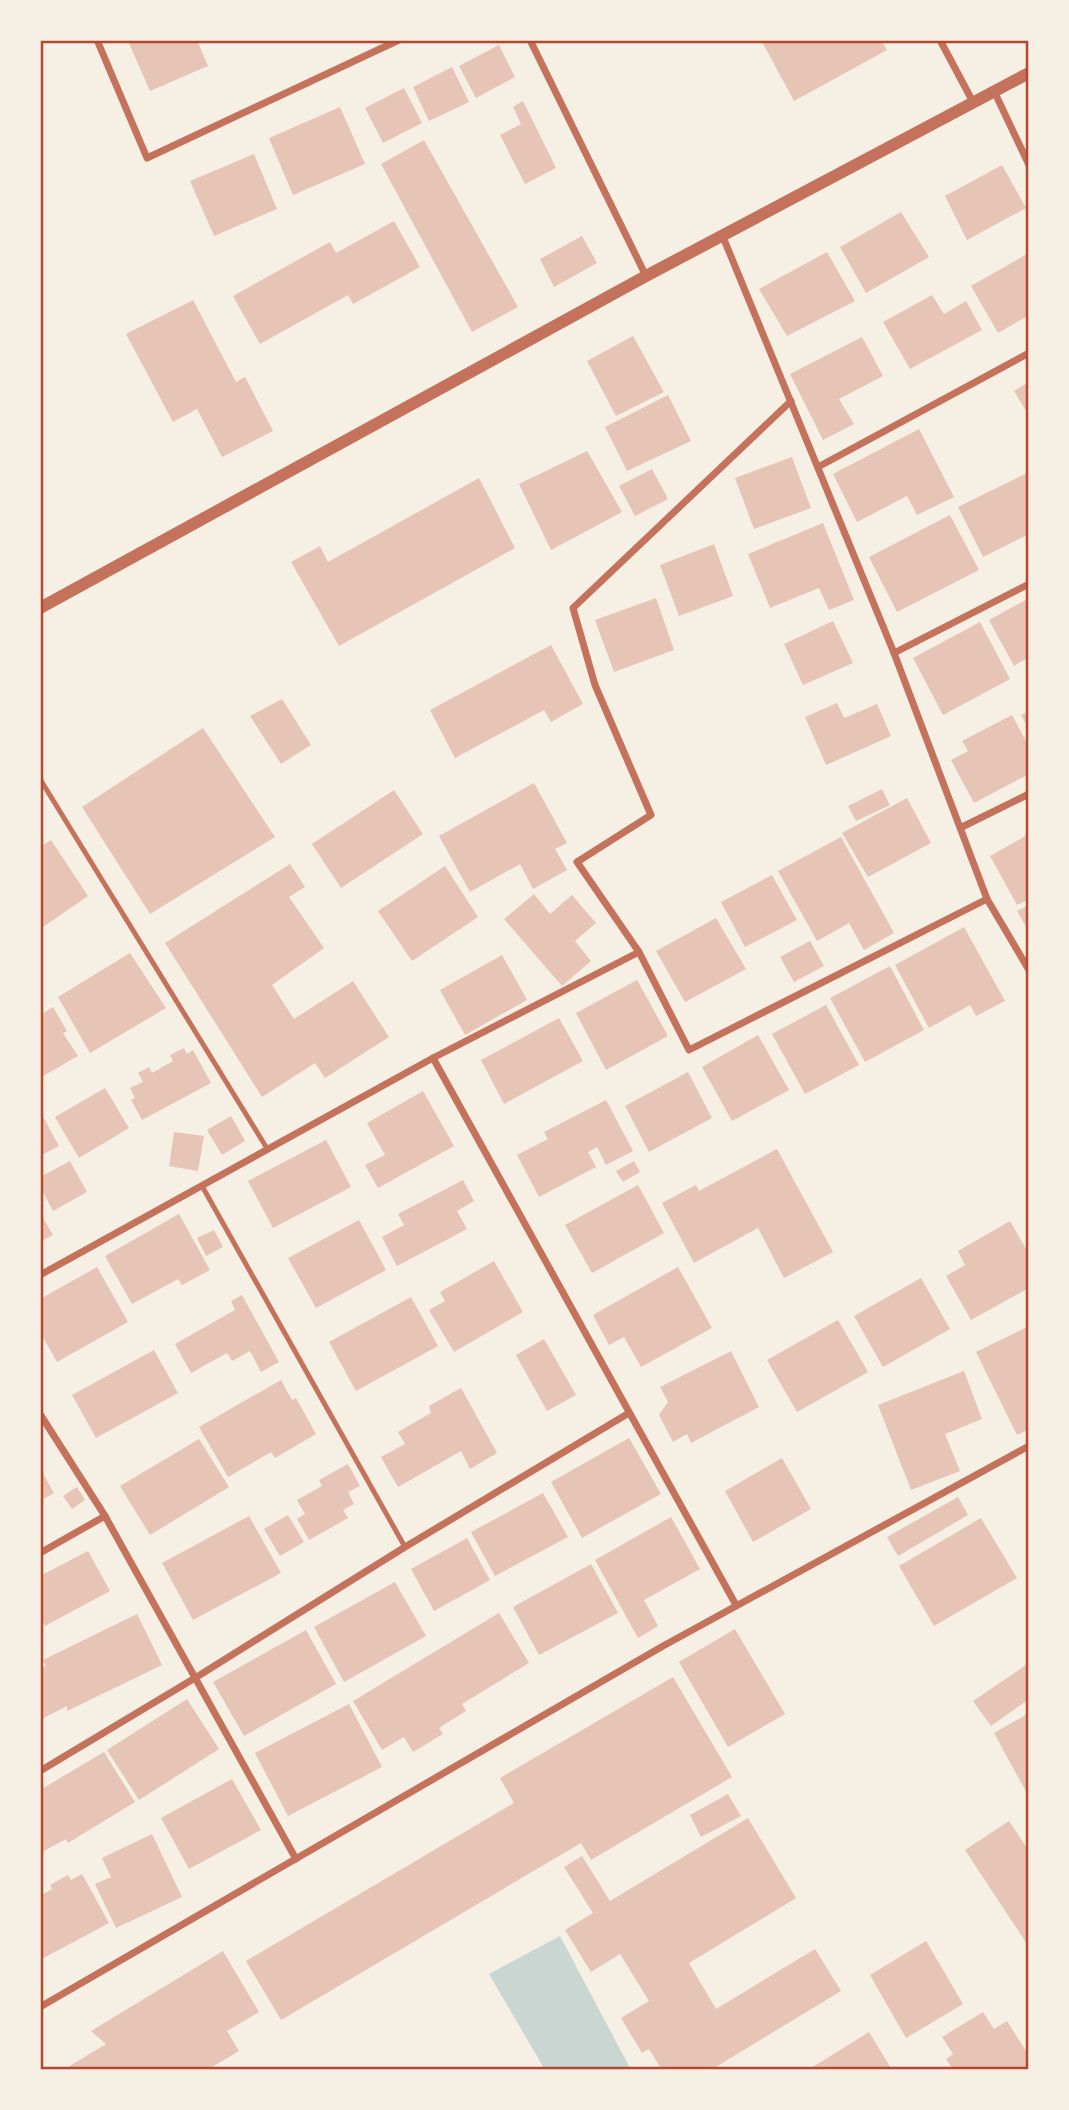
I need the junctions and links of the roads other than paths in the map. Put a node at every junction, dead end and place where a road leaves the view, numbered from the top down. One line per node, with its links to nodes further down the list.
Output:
1 (97, 40): 2 (street)
2 (399, 40)
3 (530, 40): 10 (street)
4 (940, 40): 7 (street)
5 (1029, 73): 6 (street)
6 (994, 91): 7 (street); 8 (street)
7 (973, 102): 9 (street)
8 (1029, 165)
9 (723, 237): 10 (street); 12 (street)
10 (646, 276): 15 (street)
11 (1029, 353): 13 (street)
12 (791, 401): 13 (street); 21 (street)
13 (818, 467): 16 (street)
14 (1029, 584): 16 (street)
15 (40, 608)
16 (894, 653): 19 (street)
17 (40, 779): 24 (lane)
18 (1029, 794): 19 (street)
19 (962, 827): 20 (street)
20 (987, 899): 21 (street); 22 (street)
21 (639, 952): 23 (street)
22 (1029, 970)
23 (433, 1058): 24 (street); 27 (street)
24 (268, 1150): 25 (street)
25 (202, 1186): 26 (street); 32 (lane)
26 (40, 1275)
27 (629, 1413): 32 (street); 34 (street)
28 (40, 1414): 29 (street)
29 (43, 1426): 31 (street)
30 (1029, 1446): 34 (street)
31 (105, 1516): 33 (street); 35 (street)
32 (405, 1547): 35 (street)
33 (40, 1553)
34 (736, 1605): 37 (street)
35 (195, 1678): 36 (street); 37 (street)
36 (40, 1771)
37 (296, 1859): 38 (street)
38 (40, 2007)

